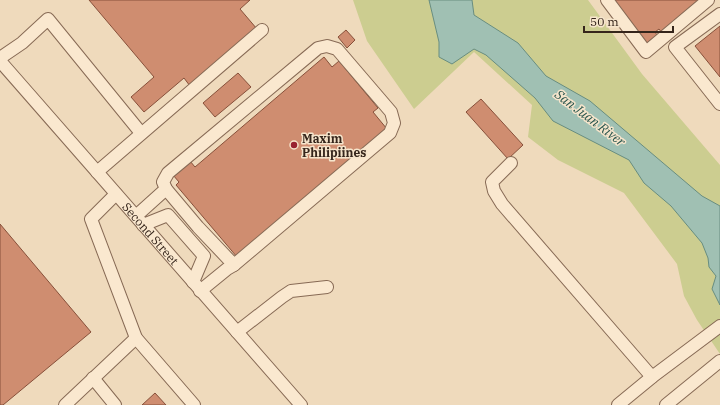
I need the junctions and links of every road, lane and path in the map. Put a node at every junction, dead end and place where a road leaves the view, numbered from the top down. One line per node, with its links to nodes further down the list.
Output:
1 (607, 0): 2 (street)
2 (708, 0)
3 (720, 14): 7 (street)
4 (262, 30): 8 (street)
5 (0, 58): 8 (street)
6 (0, 61): 10 (street, Second Street)
7 (720, 104)
8 (141, 133): 10 (street)
9 (511, 163): 21 (street)
10 (97, 172): 12 (street, Second Street)
11 (166, 189): 13 (street); 14 (street); 14 (street)
12 (116, 194): 13 (street, Second Street); 19 (street)
13 (140, 221): 15 (street, Second Street); 15 (street)
14 (234, 265): 15 (street)
15 (197, 286): 18 (street, Second Street)
16 (327, 287): 18 (street)
17 (720, 326): 21 (street)
18 (237, 332): 26 (street, Second Street)
19 (136, 338): 22 (street); 25 (street)
20 (720, 361): 28 (street)
21 (652, 377): 27 (street)
22 (93, 378): 23 (street); 24 (street)
23 (65, 405)
24 (115, 405)
25 (194, 405)
26 (301, 405)
27 (618, 405)
28 (666, 405)

